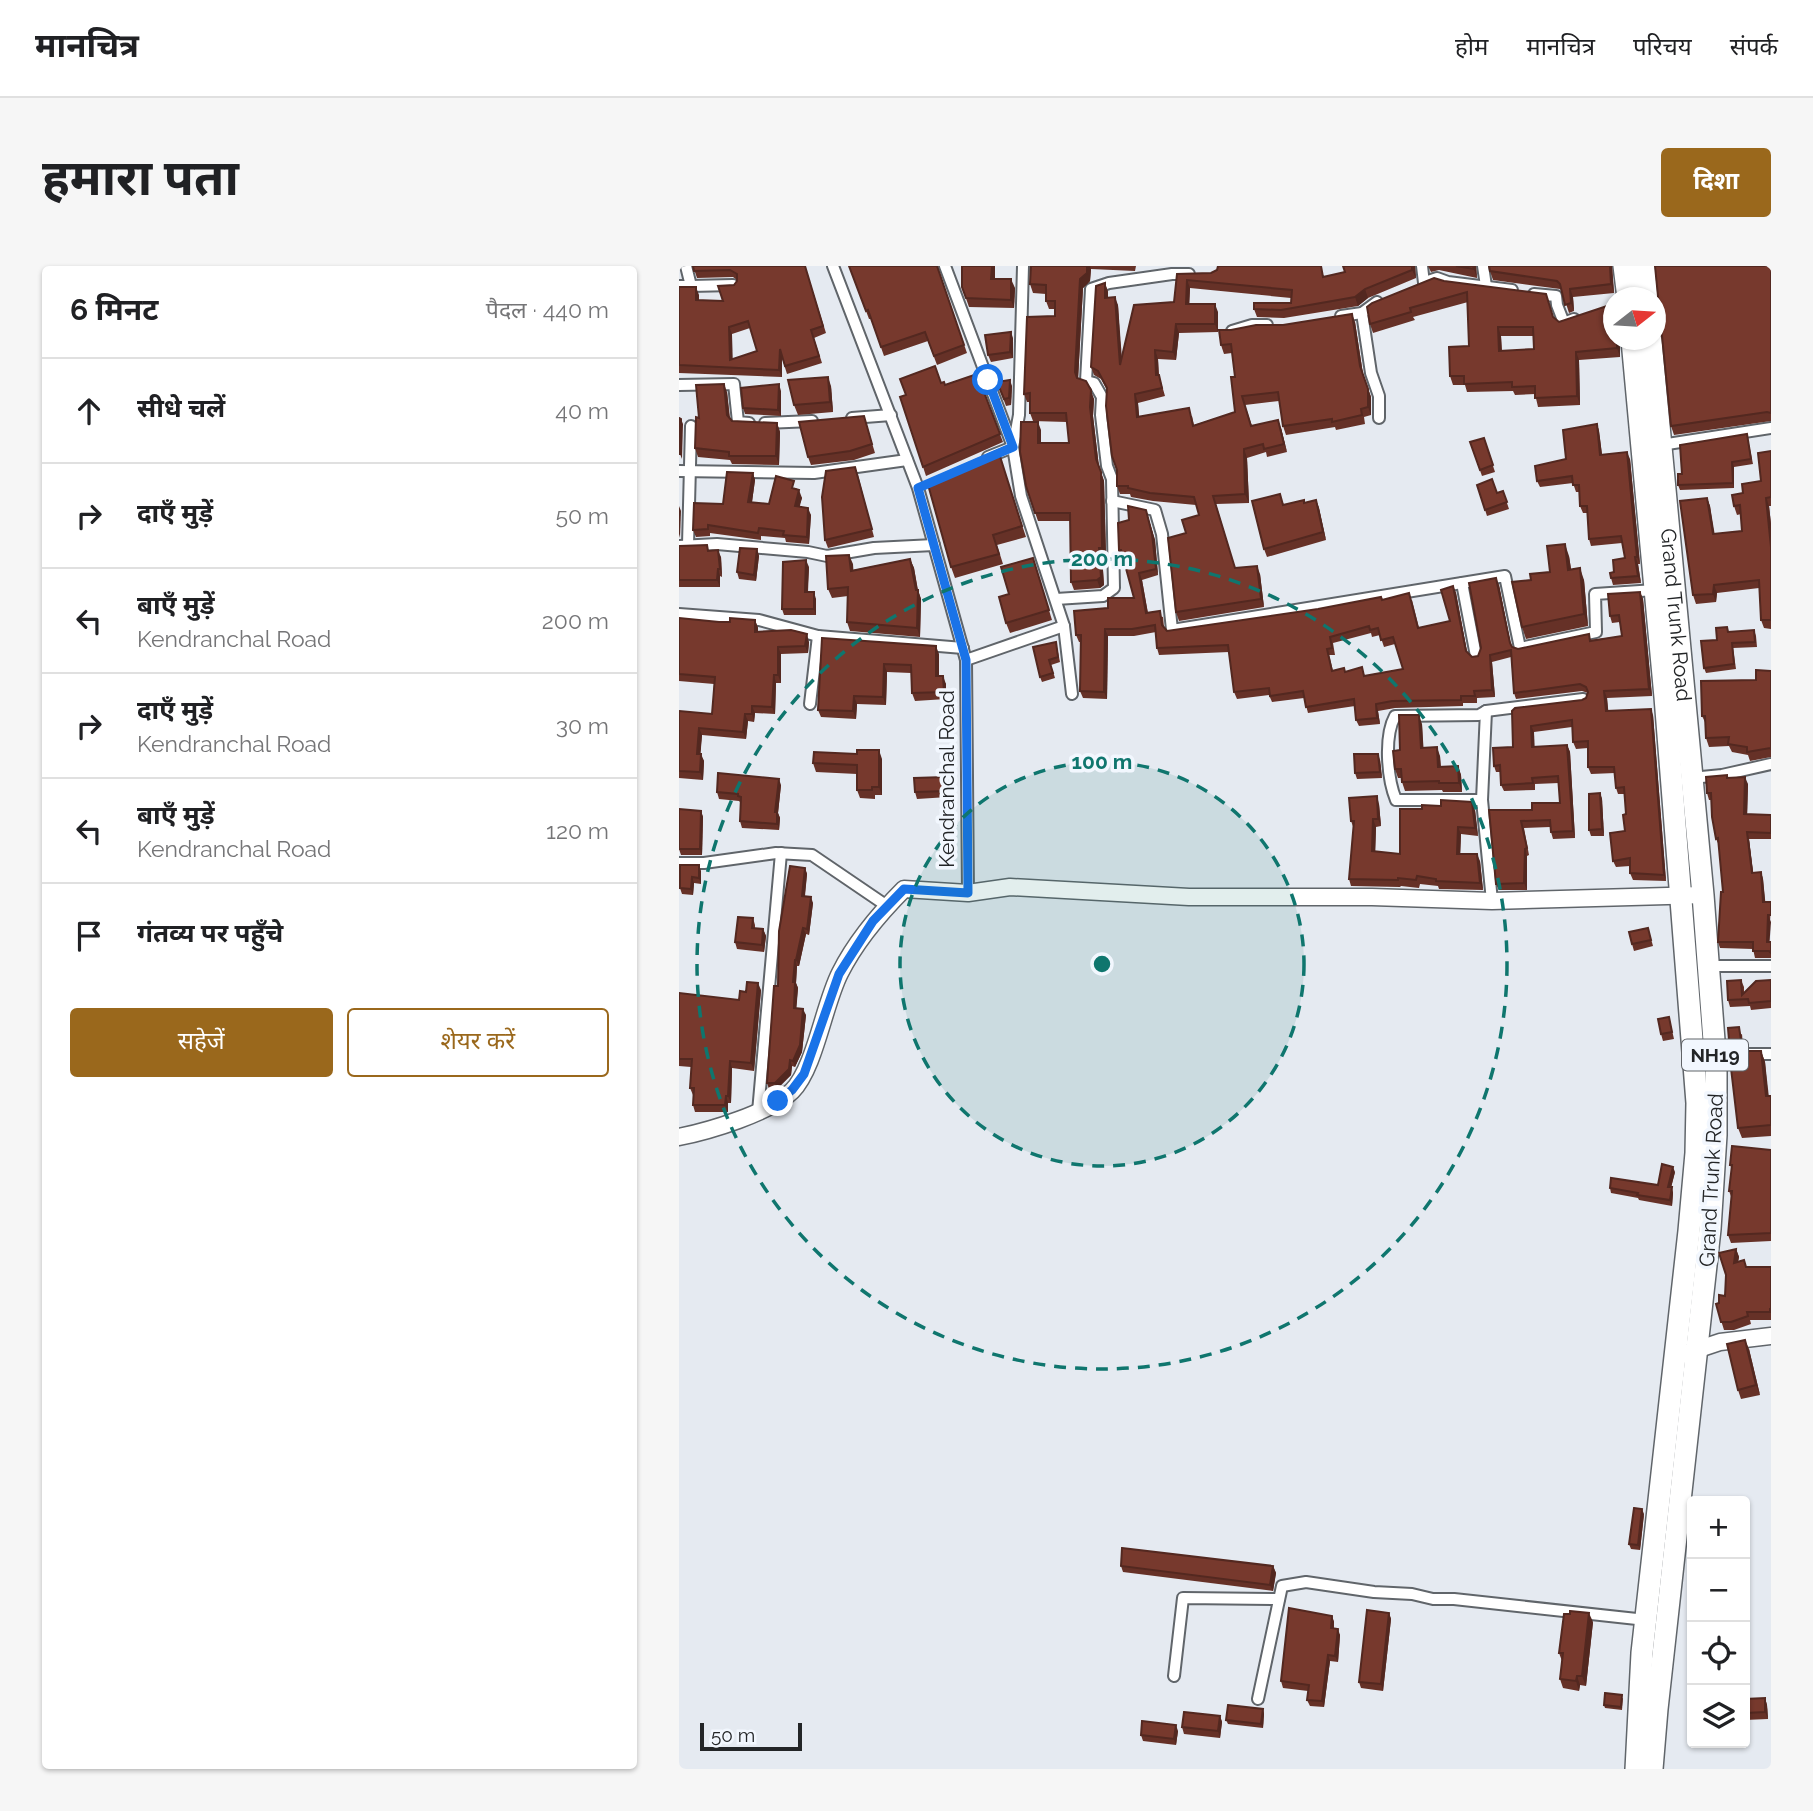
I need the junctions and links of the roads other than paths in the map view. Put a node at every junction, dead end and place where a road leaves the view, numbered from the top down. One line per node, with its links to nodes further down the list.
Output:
1 (686, 266): 12 (street)
2 (833, 266): 25 (street, Kendranchal Road)
3 (945, 266): 32 (street)
4 (1023, 266): 32 (street)
5 (1422, 266): 13 (street)
6 (1483, 266): 13 (street)
7 (1624, 266): 14 (highway)
8 (1644, 266): 15 (highway)
9 (1203, 274): 38 (street)
10 (733, 285): 12 (street)
11 (679, 286): 12 (street)
12 (691, 286)
13 (1486, 286): 18 (street)
14 (1627, 287)
15 (1646, 287)
16 (1383, 299): 17 (street)
17 (1362, 313): 19 (street); 26 (street)
18 (1587, 315)
19 (1323, 319)
20 (1274, 326): 21 (street)
21 (1232, 331)
22 (1633, 350): 42 (highway, Grand Trunk Road / NH19)
23 (1652, 350): 31 (highway, Grand Trunk Road / NH19)
24 (679, 385): 28 (street)
25 (891, 415): 27 (street); 33 (street, Kendranchal Road)
26 (1379, 418)
27 (837, 419)
28 (823, 420)
29 (691, 426): 35 (street)
30 (1771, 428): 31 (street)
31 (1661, 445): 55 (highway, Grand Trunk Road / NH19)
32 (1013, 447): 34 (street); 43 (street)
33 (907, 460): 35 (street); 37 (street, Kendranchal Road)
34 (977, 462)
35 (684, 472): 40 (street)
36 (930, 482): 37 (street)
37 (918, 488): 39 (street, Kendranchal Road)
38 (1112, 501): 41 (street); 43 (street)
39 (934, 545): 40 (street); 47 (street, Kendranchal Road)
40 (683, 546)
41 (1462, 583): 42 (street); 48 (street)
42 (1655, 590): 61 (highway, Grand Trunk Road / NH19)
43 (1056, 599): 45 (street)
44 (679, 614): 46 (street)
45 (1064, 626): 49 (street); 50 (street)
46 (818, 636): 47 (street); 52 (street)
47 (963, 648): 49 (street, Kendranchal Road)
48 (1476, 656)
49 (966, 660): 59 (street, Kendranchal Road)
50 (1072, 694)
51 (1583, 699): 53 (street)
52 (810, 704)
53 (1486, 710): 56 (street); 56 (street)
54 (1771, 765): 55 (street)
55 (1691, 778): 60 (highway, Grand Trunk Road / NH19)
56 (1482, 800): 62 (street)
57 (781, 853): 58 (street); 63 (street); 68 (street)
58 (679, 863)
59 (968, 893): 62 (street); 63 (street, Kendranchal Road)
60 (1703, 895): 61 (street); 64 (highway, Grand Trunk Road / NH19)
61 (1681, 896): 62 (street); 72 (highway, Grand Trunk Road / NH19)
62 (1492, 901)
63 (887, 906): 68 (street, Kendranchal Road)
64 (1707, 966): 65 (street); 66 (highway, Grand Trunk Road / NH19)
65 (1771, 966)
66 (1715, 1054): 67 (street); 71 (highway, Grand Trunk Road / NH19)
67 (1771, 1054)
68 (758, 1111): 69 (street, Kendranchal Road)
69 (679, 1137)
70 (1771, 1336): 71 (street)
71 (1697, 1350): 72 (street); 78 (highway, Grand Trunk Road / NH19)
72 (1675, 1355): 74 (highway, Grand Trunk Road / NH19)
73 (1279, 1599): 74 (street); 75 (street); 76 (street)
74 (1646, 1620): 77 (highway, Grand Trunk Road / NH19)
75 (1174, 1676)
76 (1258, 1699)
77 (1636, 1769)
78 (1653, 1769)

